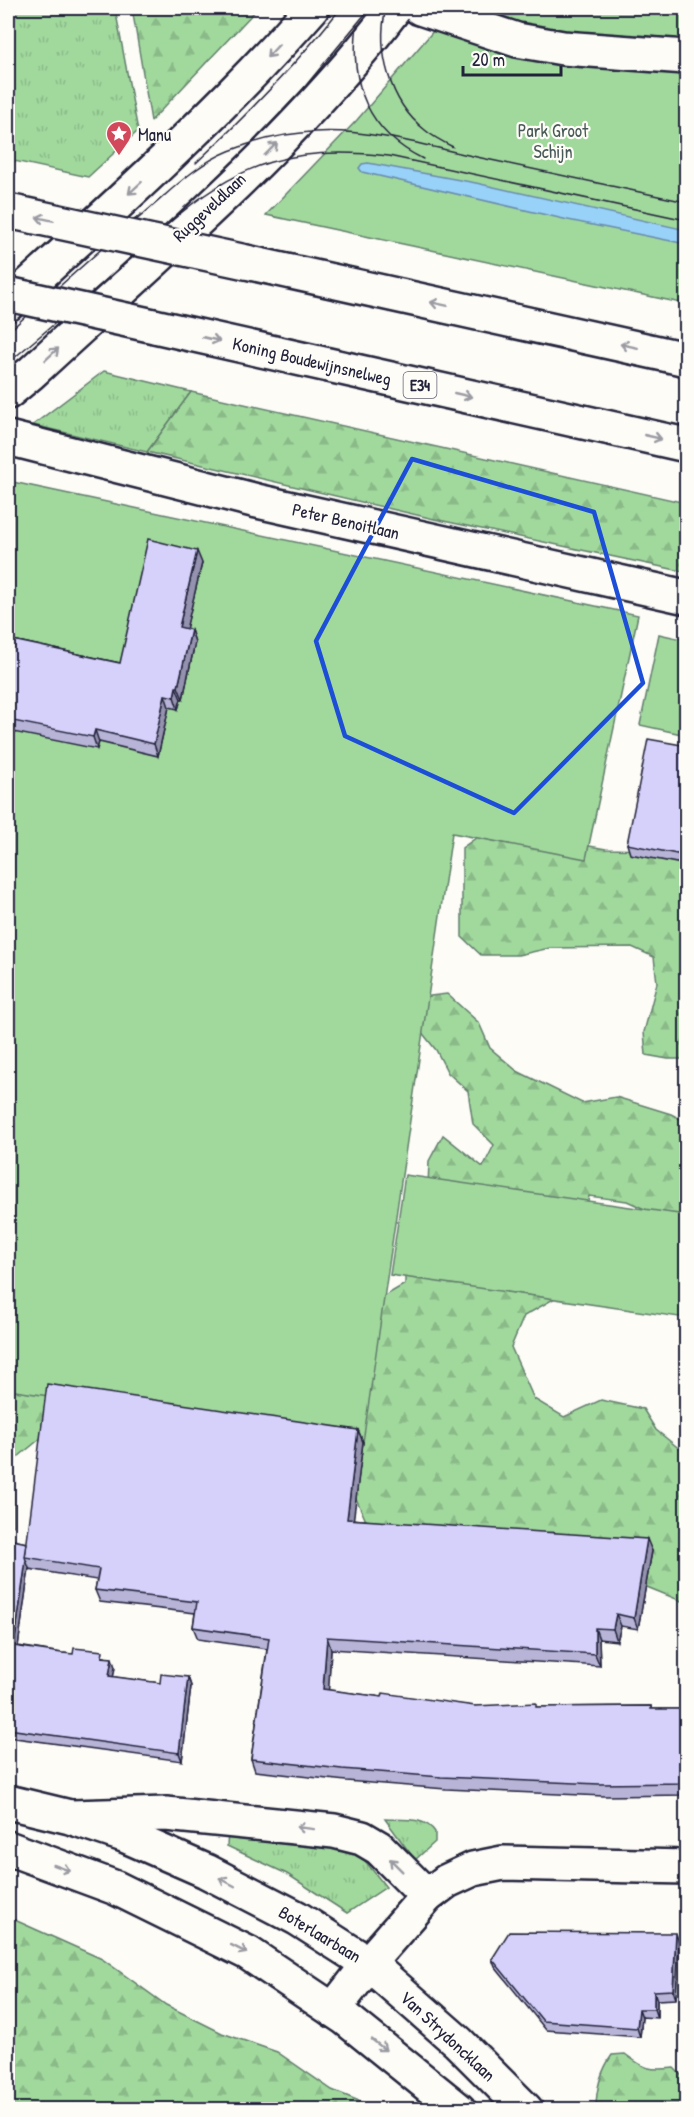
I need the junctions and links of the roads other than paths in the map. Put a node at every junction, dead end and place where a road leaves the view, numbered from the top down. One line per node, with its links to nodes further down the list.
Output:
1 (312, 8): 7 (main road, one-way to 7)
2 (395, 8): 9 (main road, Ruggeveldlaan, one-way to 2)
3 (420, 8): 4 (main road)
4 (687, 57)
5 (8, 211): 8 (main road, one-way to 5, bridge)
6 (8, 294): 11 (main road, Koning Boudewijnsnelweg / E34, one-way to 11, bridge)
7 (8, 304)
8 (687, 359)
9 (8, 392)
10 (8, 438): 12 (main road, Peter Benoitlaan)
11 (687, 445)
12 (687, 597)
13 (8, 1802): 14 (main road, Boterlaarbaan)
14 (70, 1817): 17 (main road, one-way to 14); 18 (main road, Boterlaarbaan, one-way to 14)
15 (8, 1848): 19 (main road, one-way to 19)
16 (687, 1867): 17 (main road, Boterlaarbaan)
17 (428, 1896): 18 (main road, Boterlaarbaan)
18 (369, 1964): 19 (main road); 21 (main road, Van Strydoncklaan)
19 (333, 2010): 20 (main road, one-way to 20)
20 (459, 2109)
21 (526, 2109)

